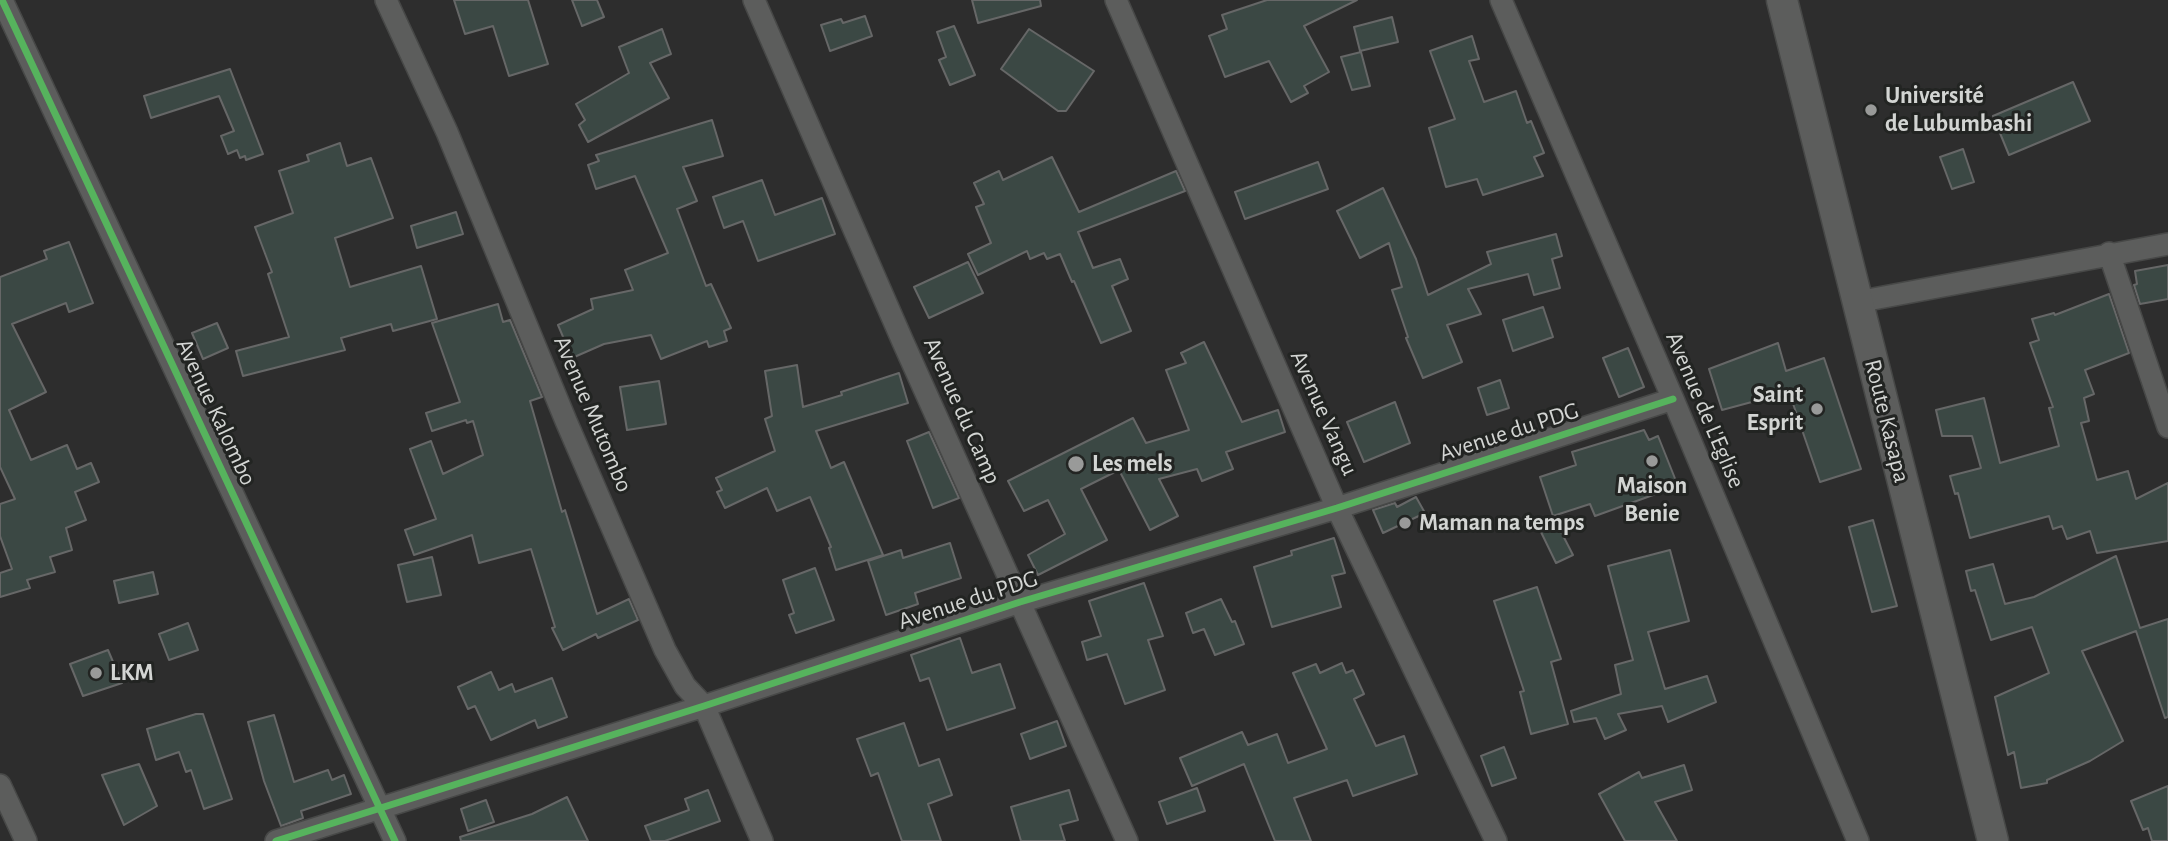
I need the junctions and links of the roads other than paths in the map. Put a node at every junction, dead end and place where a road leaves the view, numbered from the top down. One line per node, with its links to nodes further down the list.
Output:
1 (2, 0): 16 (street, Avenue Kalombo)
2 (386, 0): 14 (street, Avenue Mutombo)
3 (754, 0): 13 (street, Avenue du Camp)
4 (1116, 0): 12 (street, Avenue Vangu)
5 (1501, 0): 10 (street, Avenue de L'Eglise)
6 (1782, 0): 9 (main road, Route Kasapa)
7 (2168, 244): 8 (street)
8 (2109, 253): 9 (street); 11 (street)
9 (1857, 302): 24 (main road, Route Kasapa)
10 (1672, 399): 12 (street, Avenue du PDG); 23 (street, Avenue de L'Eglise)
11 (2168, 427)
12 (1337, 508): 13 (street, Avenue du PDG); 22 (street, Avenue Vangu)
13 (1020, 602): 14 (street, Avenue du PDG); 21 (street, Avenue du Camp)
14 (704, 706): 16 (street, Avenue du PDG); 20 (street, Avenue Mutombo)
15 (0, 785): 17 (street)
16 (379, 807): 18 (street, Avenue du PDG); 19 (street, Avenue Kalombo)
17 (26, 841)
18 (276, 841)
19 (395, 841)
20 (762, 841)
21 (1127, 841)
22 (1496, 841)
23 (1858, 841)
24 (1993, 841)

